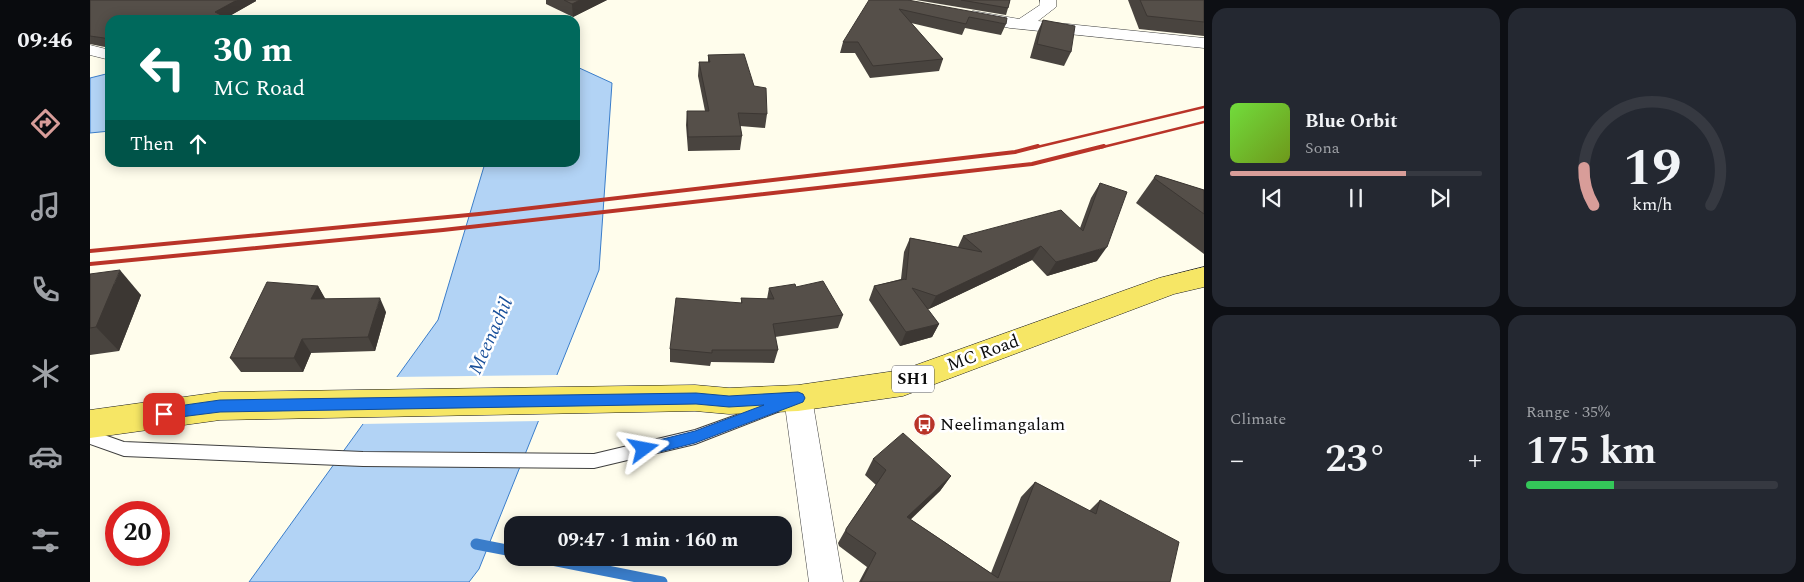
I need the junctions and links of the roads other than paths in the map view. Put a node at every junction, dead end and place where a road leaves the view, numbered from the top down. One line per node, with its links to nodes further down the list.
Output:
1 (1048, 0): 3 (street)
2 (953, 13): 3 (street)
3 (1023, 24): 4 (street)
4 (1204, 43)
5 (90, 50): 6 (street)
6 (105, 54)
7 (1204, 277): 8 (main road, MC Road / SH1)
8 (798, 398): 9 (main road, MC Road / SH1); 10 (lane); 11 (street)
9 (90, 424)
10 (90, 437)
11 (826, 582)

